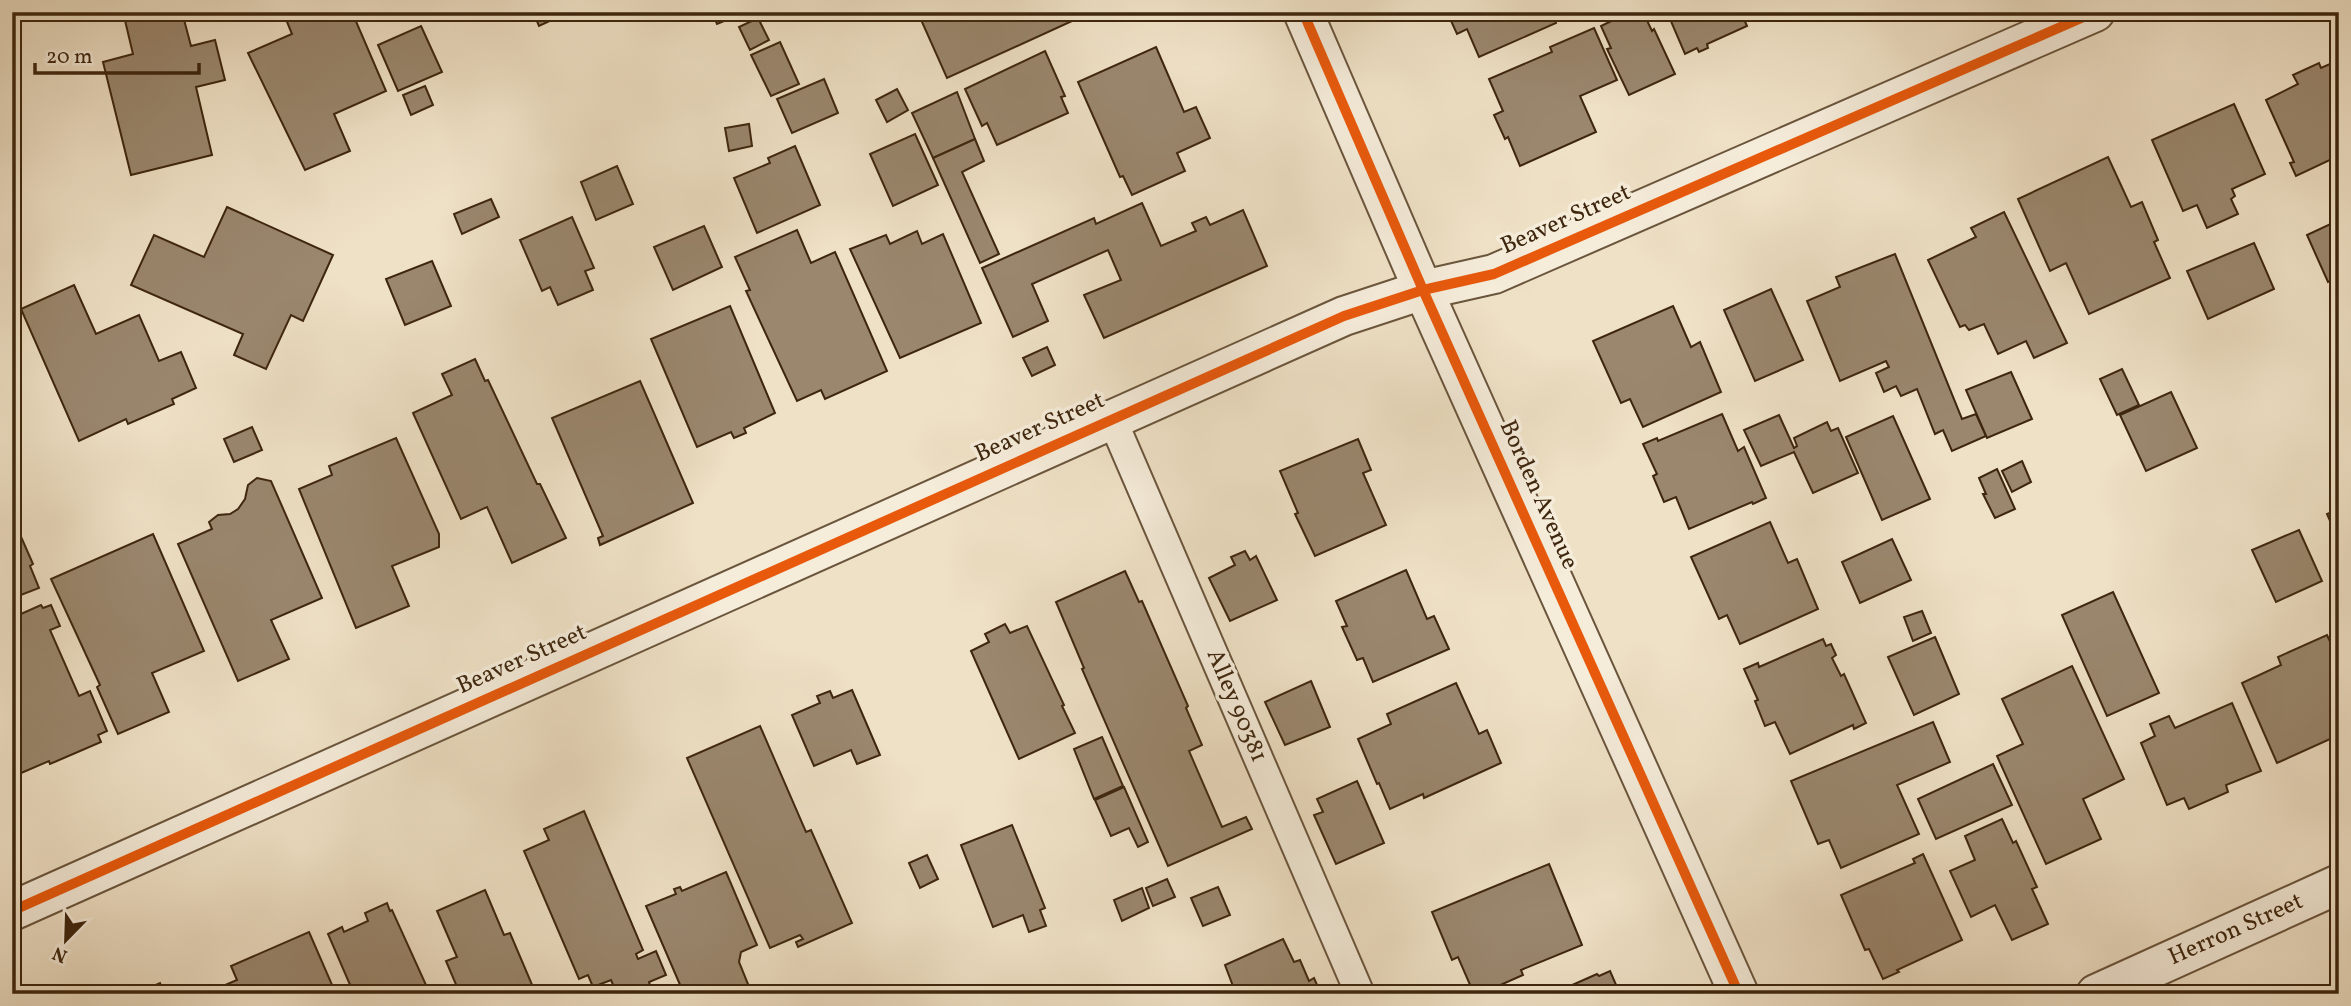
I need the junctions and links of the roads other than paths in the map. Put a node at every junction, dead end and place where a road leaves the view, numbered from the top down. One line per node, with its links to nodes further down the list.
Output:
1 (1303, 12): 3 (street, Borden Avenue)
2 (2095, 12): 3 (street, Beaver Street)
3 (1423, 290): 4 (street, Beaver Street); 8 (street, Borden Avenue)
4 (1112, 419): 6 (street, Beaver Street); 7 (lane, Alley 90381)
5 (2339, 884): 9 (street, Herron Street)
6 (12, 911)
7 (1360, 994)
8 (1739, 994)
9 (2096, 994)

